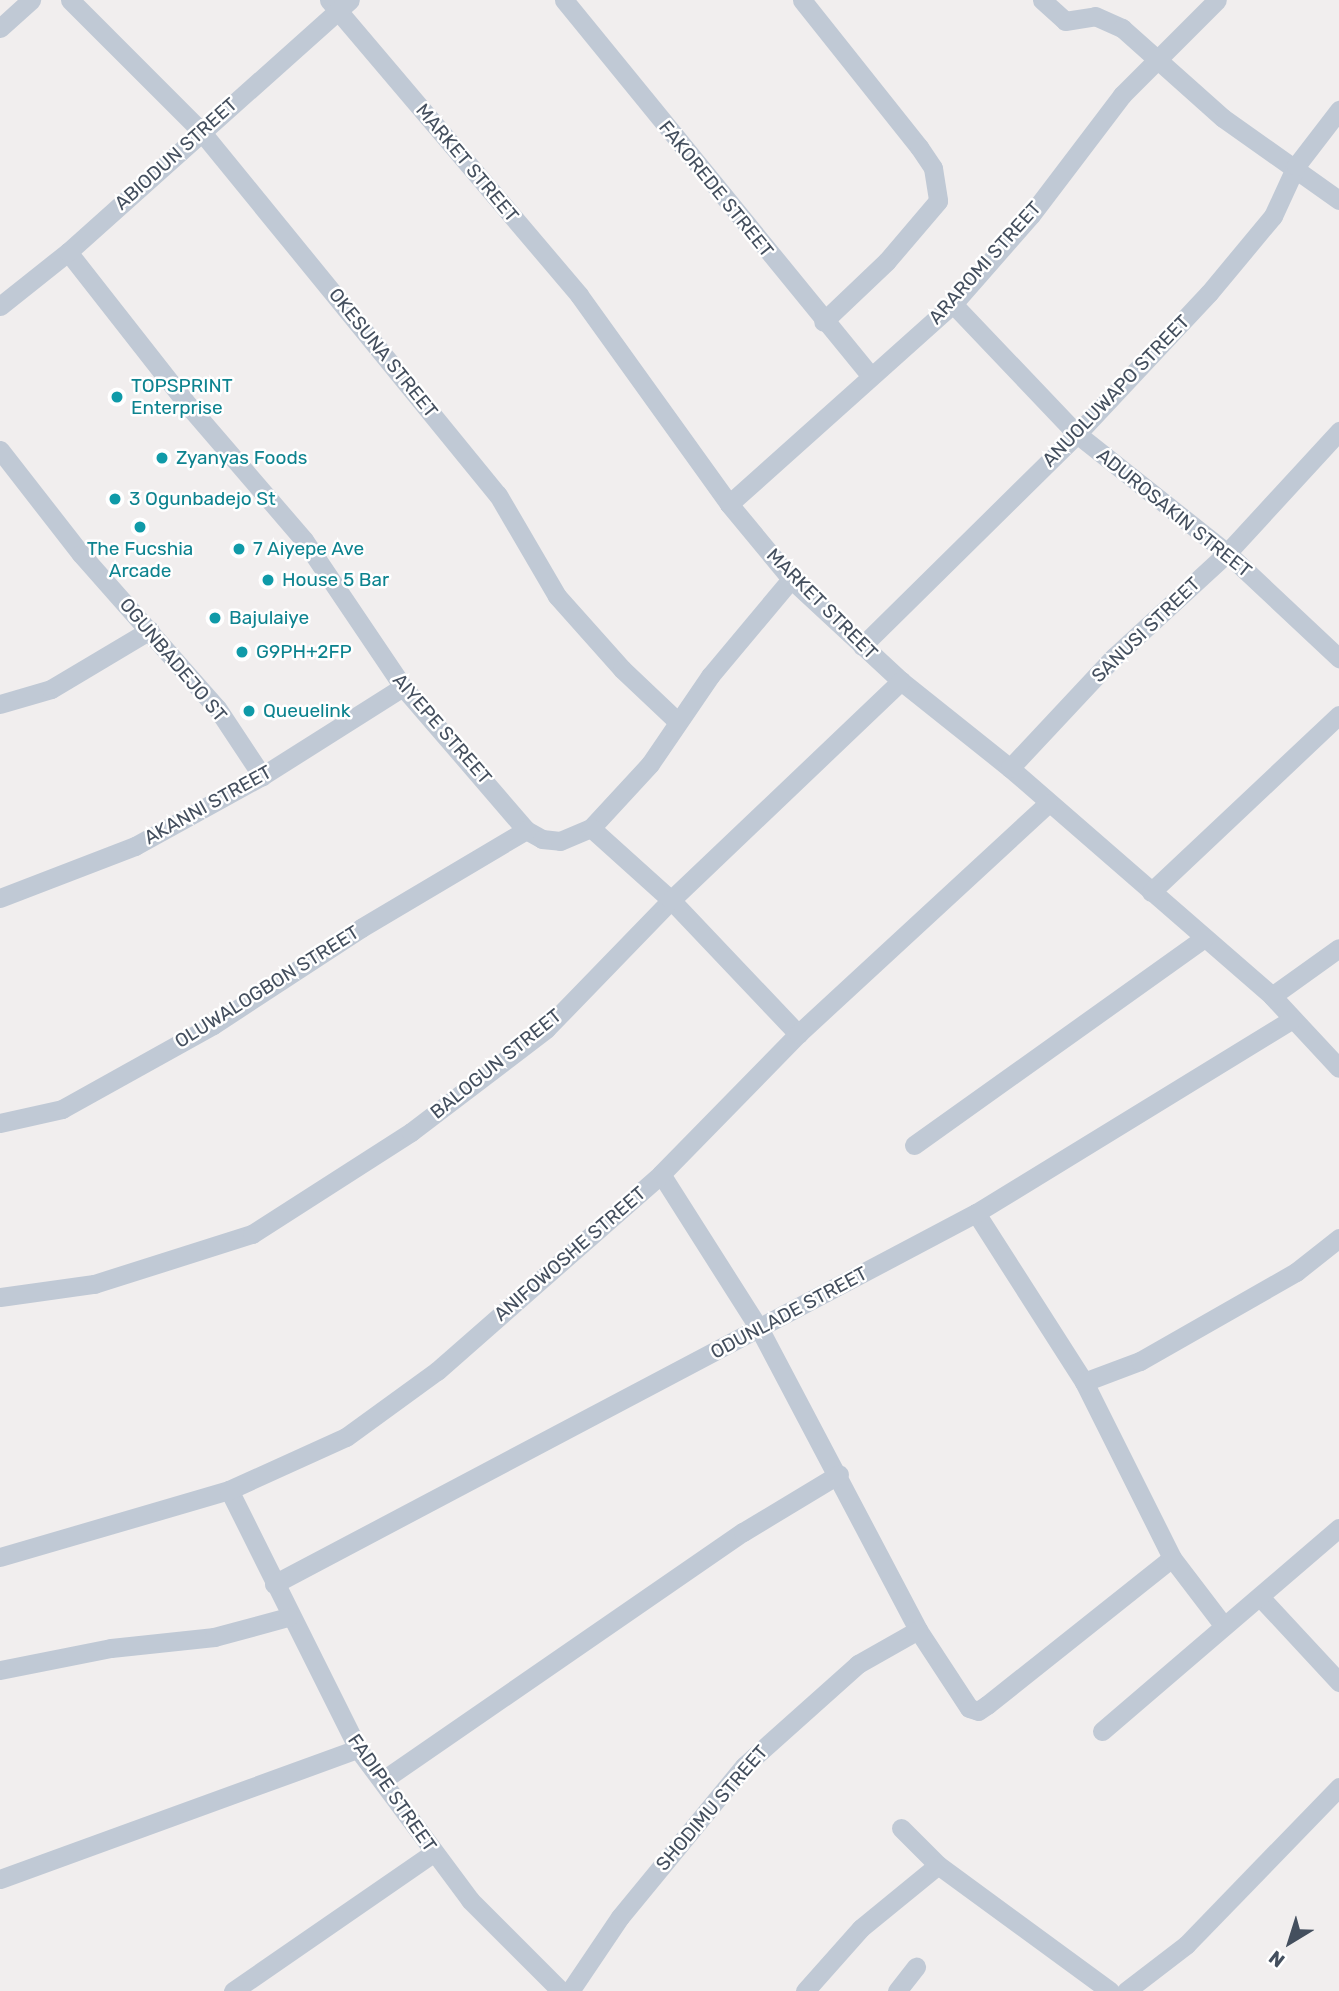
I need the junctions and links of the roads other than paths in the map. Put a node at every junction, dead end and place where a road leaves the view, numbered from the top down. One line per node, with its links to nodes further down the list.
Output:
1 (31, 0): 9 (street)
2 (71, 0): 12 (street, OKESUNA STREET)
3 (564, 0): 18 (street, FAKOREDE STREET)
4 (802, 0): 18 (street)
5 (1042, 0): 8 (street)
6 (1217, 0): 10 (street, ARAROMI STREET)
7 (339, 3): 12 (street, ABIODUN STREET); 23 (street, MARKET STREET)
8 (1098, 8): 10 (street)
9 (0, 28)
10 (1158, 62): 13 (street); 16 (street, ARAROMI STREET)
11 (1339, 110): 13 (street, ANUOLUWAPO STREET)
12 (200, 130): 15 (street, ABIODUN STREET); 33 (street, OKESUNA STREET)
13 (1296, 166): 14 (street); 21 (street, ANUOLUWAPO STREET)
14 (1339, 200)
15 (68, 252): 17 (street, ABIODUN STREET); 30 (street, AIYEPE STREET)
16 (953, 304): 19 (street, ARAROMI STREET); 21 (street, ADUROSAKIN STREET)
17 (0, 306)
18 (823, 322): 19 (street, FAKOREDE STREET)
19 (871, 376): 23 (street, ARAROMI STREET)
20 (1339, 431): 24 (street, SANUSI STREET)
21 (1077, 434): 24 (street, ADUROSAKIN STREET); 27 (street, ANUOLUWAPO STREET)
22 (0, 450): 26 (street, OGUNBADEJO ST)
23 (729, 504): 25 (street, MARKET STREET)
24 (1227, 553): 28 (street, ADUROSAKIN STREET); 34 (street, SANUSI STREET)
25 (791, 579): 27 (street, MARKET STREET); 33 (street)
26 (150, 629): 31 (street); 35 (street, OGUNBADEJO ST)
27 (862, 646): 29 (street, MARKET STREET)
28 (1339, 658)
29 (901, 681): 34 (street, MARKET STREET); 41 (street, BALOGUN STREET)
30 (402, 687): 35 (street, AKANNI STREET); 38 (street, AIYEPE STREET)
31 (0, 704)
32 (1339, 715): 39 (street)
33 (676, 720): 37 (street)
34 (1010, 768): 36 (street, MARKET STREET)
35 (262, 776): 40 (street, AKANNI STREET)
36 (1048, 803): 39 (street, MARKET STREET); 46 (street, ANIFOWOSHE STREET)
37 (591, 828): 38 (street); 41 (street)
38 (526, 830): 48 (street, OLUWALOGBON STREET)
39 (1151, 892): 42 (street, MARKET STREET)
40 (0, 898)
41 (671, 900): 46 (street); 53 (street, BALOGUN STREET)
42 (1204, 938): 44 (street, MARKET STREET); 49 (street)
43 (1339, 948): 44 (street)
44 (1272, 996): 45 (street, MARKET STREET)
45 (1292, 1019): 47 (street, MARKET STREET); 51 (street, ODUNLADE STREET)
46 (798, 1034): 50 (street, ANIFOWOSHE STREET)
47 (1339, 1068)
48 (0, 1123)
49 (914, 1145)
50 (661, 1174): 54 (street); 57 (street, ANIFOWOSHE STREET)
51 (976, 1213): 54 (street, ODUNLADE STREET); 55 (street)
52 (1339, 1238): 55 (street)
53 (0, 1297)
54 (760, 1330): 56 (street); 61 (street, ODUNLADE STREET)
55 (1084, 1382): 60 (street)
56 (839, 1474): 65 (street); 70 (street)
57 (229, 1490): 59 (street, ANIFOWOSHE STREET); 61 (street, FADIPE STREET)
58 (1339, 1528): 62 (street)
59 (0, 1557)
60 (1172, 1558): 64 (street); 65 (street)
61 (274, 1584): 63 (street, FADIPE STREET)
62 (1261, 1598): 64 (street); 67 (street)
63 (288, 1617): 66 (street); 69 (street, FADIPE STREET)
64 (1223, 1625): 68 (street)
65 (918, 1630): 79 (street, SHODIMU STREET)
66 (0, 1670)
67 (1339, 1682)
68 (1102, 1731)
69 (358, 1749): 70 (street, FADIPE STREET); 75 (street)
70 (383, 1780): 73 (street, FADIPE STREET)
71 (1339, 1787): 83 (street)
72 (901, 1828): 74 (street)
73 (433, 1853): 77 (street); 78 (street, FADIPE STREET)
74 (938, 1865): 80 (street); 82 (street)
75 (0, 1879)
76 (916, 1967): 81 (street)
77 (233, 1991)
78 (561, 1991)
79 (570, 1991)
80 (805, 1991)
81 (897, 1991)
82 (1110, 1991)
83 (1126, 1991)

